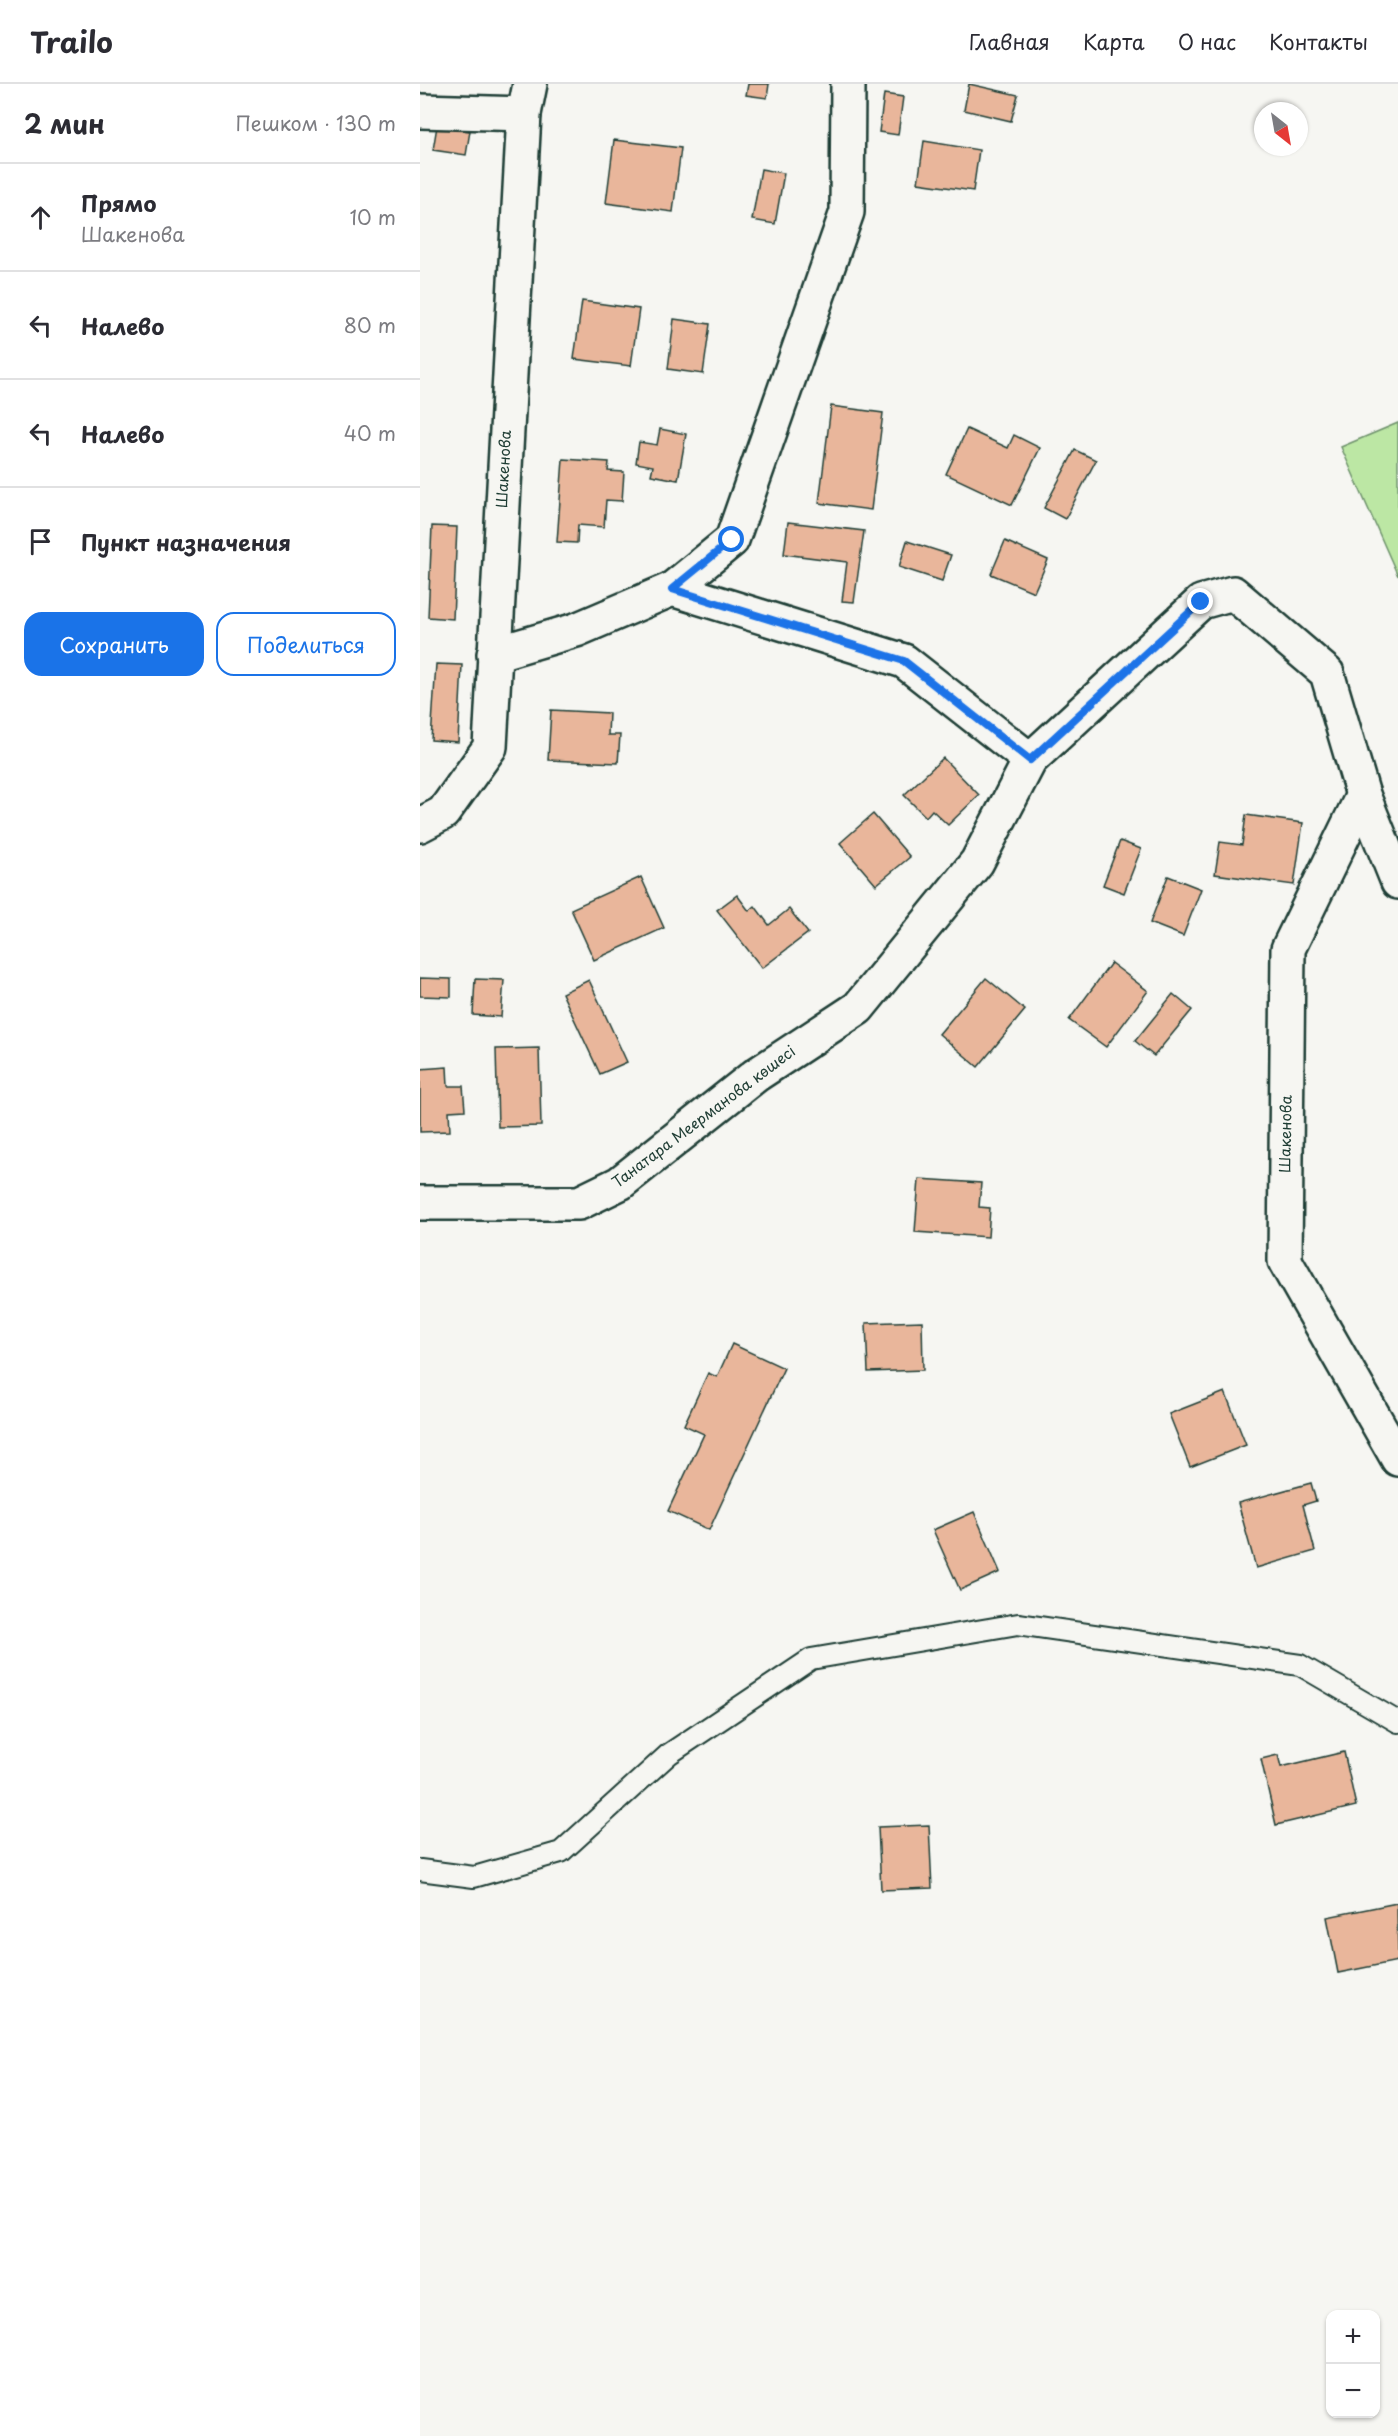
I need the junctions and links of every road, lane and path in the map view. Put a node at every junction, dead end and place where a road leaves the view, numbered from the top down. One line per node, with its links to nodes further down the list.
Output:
1 (848, 84): 4 (street)
2 (527, 99): 3 (street); 5 (street, Шакенова)
3 (420, 111)
4 (672, 589): 5 (street); 6 (street)
5 (494, 654): 8 (street, Шакенова)
6 (1030, 760): 7 (street, Танатара Меерманова көшесі); 10 (street, Танатара Меерманова көшесі)
7 (1363, 795): 9 (street, Танатара Меерманова көшесі); 11 (street, Шакенова)
8 (420, 825)
9 (1398, 882)
10 (420, 1203)
11 (1398, 1459)
12 (1398, 1722): 13 (lane)
13 (420, 1870)

